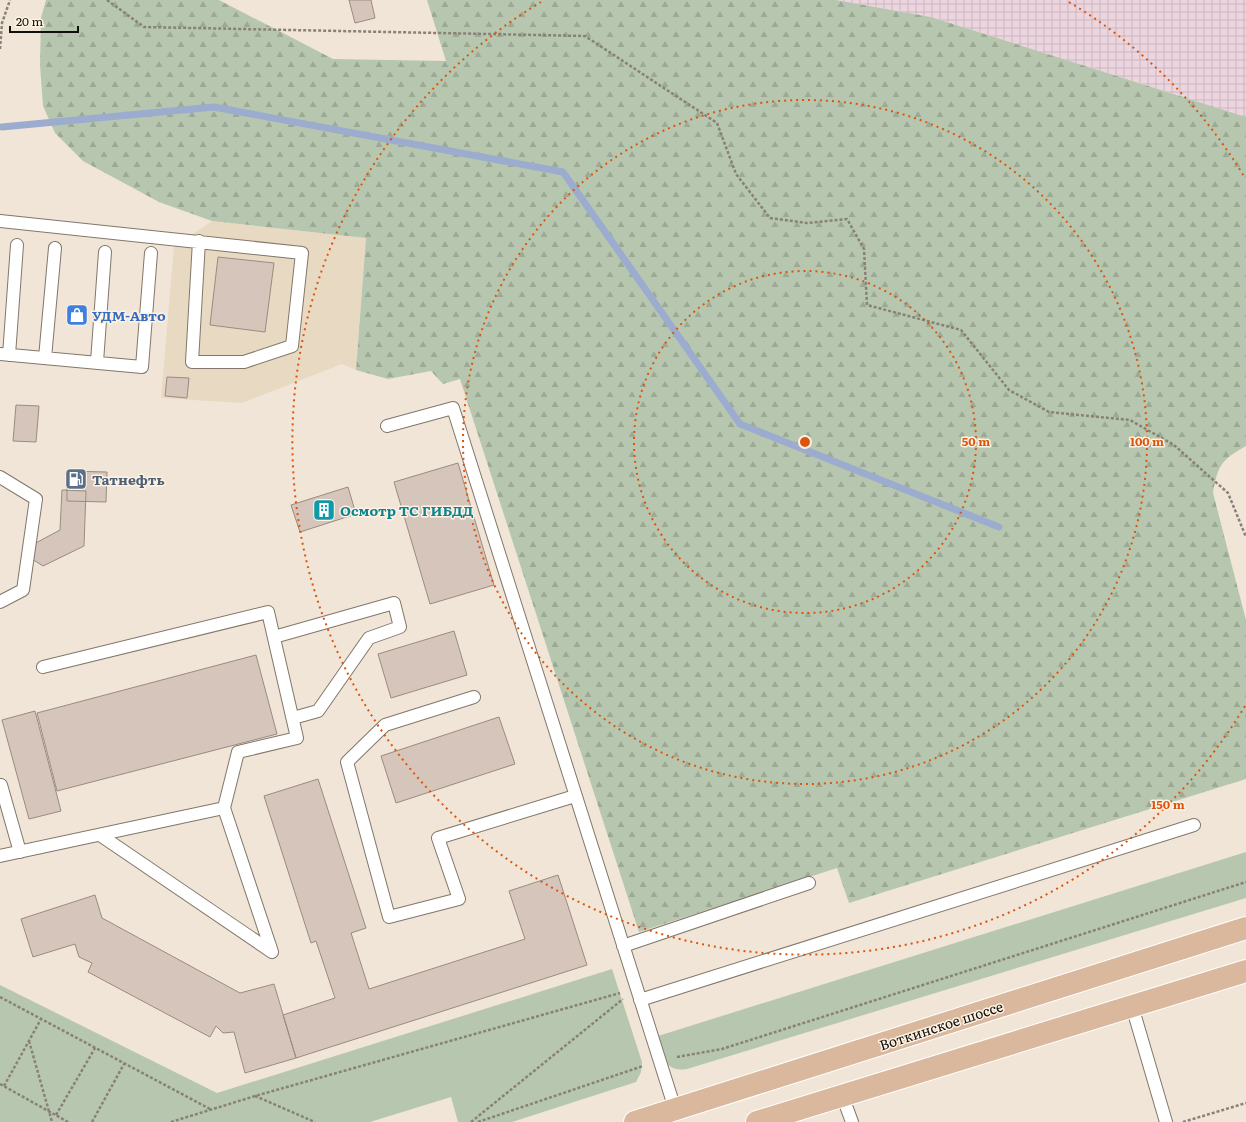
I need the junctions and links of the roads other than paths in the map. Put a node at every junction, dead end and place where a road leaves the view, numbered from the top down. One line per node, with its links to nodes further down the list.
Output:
1 (0, 221): 2 (lane)
2 (199, 241): 2 (lane)
3 (17, 245): 7 (lane)
4 (55, 248): 8 (lane)
5 (105, 252): 9 (lane)
6 (151, 253): 9 (lane)
7 (5, 355): 8 (lane)
8 (46, 358): 9 (lane)
9 (97, 362)
10 (387, 426): 18 (lane)
11 (0, 477): 12 (lane)
12 (0, 602)
13 (274, 637): 14 (lane); 16 (lane); 16 (lane)
14 (43, 667)
15 (474, 697): 18 (lane)
16 (293, 718): 19 (lane)
17 (1, 785): 22 (lane)
18 (575, 796): 26 (lane)
19 (224, 808): 21 (lane); 21 (lane)
20 (1194, 825): 28 (lane)
21 (100, 835): 22 (lane)
22 (20, 852): 23 (lane)
23 (0, 856)
24 (809, 883): 26 (lane)
25 (1246, 928): 31 (main road, Воткинское шоссе)
26 (623, 946): 28 (lane)
27 (1246, 971): 29 (main road)
28 (640, 1000): 31 (lane)
29 (1132, 1006): 30 (main road); 35 (lane)
30 (842, 1095): 32 (lane); 34 (main road)
31 (675, 1109): 33 (main road, Воткинское шоссе)
32 (851, 1121)
33 (635, 1122)
34 (757, 1122)
35 (1166, 1122)

